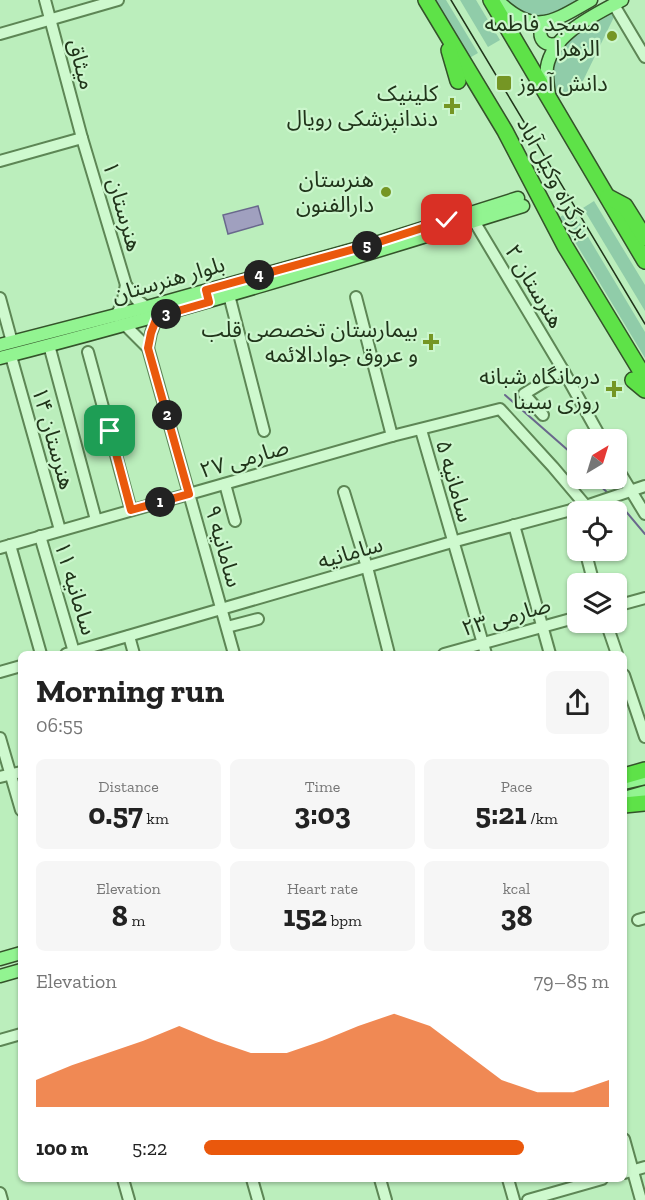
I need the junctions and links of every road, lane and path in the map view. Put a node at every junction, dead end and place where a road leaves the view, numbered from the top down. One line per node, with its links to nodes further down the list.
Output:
1 (45, 0): 8 (street, میثاق)
2 (118, 0): 8 (street)
3 (426, 0): 10 (highway, بزرگراه وکیل آباد)
4 (491, 0): 15 (highway, بزرگراه وکیل آباد)
5 (496, 0): 9 (main road)
6 (591, 0): 9 (main road)
7 (618, 2): 12 (main road); 13 (street)
8 (50, 20): 11 (street); 16 (street, میثاق)
9 (546, 22): 12 (main road)
10 (444, 30): 14 (highway); 25 (highway, بزرگراه وکیل آباد)
11 (0, 34)
12 (559, 43): 15 (main road)
13 (645, 57)
14 (458, 81)
15 (549, 95): 18 (highway, بزرگراه وکیل آباد)
16 (82, 138): 17 (street); 22 (street, هنرستان ۱)
17 (0, 161)
18 (607, 197): 20 (highway); 21 (highway, بزرگراه وکیل آباد)
19 (474, 221): 23 (main road, بلوار هنرستان); 24 (main road, بلوار هنرستان); 37 (street, هنرستان ۲)
20 (645, 238)
21 (645, 261)
22 (126, 285): 28 (street, هنرستان ۱); 30 (street, هنرستان ۱)
23 (229, 295): 24 (main road, بلوار هنرستان); 41 (street)
24 (207, 296): 28 (main road, بلوار هنرستان); 29 (main road, بلوار هنرستان)
25 (595, 296): 31 (highway); 38 (highway, بزرگراه وکیل آباد)
26 (356, 297): 43 (street)
27 (0, 298): 32 (street)
28 (147, 308): 30 (main road, بلوار هنرستان)
29 (157, 317): 30 (main road, بلوار هنرستان); 34 (street)
30 (120, 320): 32 (main road, بلوار هنرستان); 33 (main road, بلوار هنرستان); 34 (street)
31 (596, 320)
32 (6, 344)
33 (49, 345): 36 (main road, بلوار هنرستان); 55 (street)
34 (148, 348): 49 (street, سامانیه ۹)
35 (88, 352): 52 (street)
36 (5, 357): 58 (street, هنرستان ۱۴)
37 (563, 370): 39 (street); 40 (street, هنرستان ۲)
38 (641, 383)
39 (543, 415)
40 (596, 429)
41 (264, 430)
42 (421, 430): 43 (street, صارمی ۲۷); 50 (street, صارمی ۲۷); 61 (street, سامانیه ۵)
43 (392, 436): 44 (street, صارمی ۲۷)
44 (225, 483): 49 (street, صارمی ۲۷); 56 (street)
45 (627, 484): 47 (street)
46 (645, 486): 47 (street, سامانیه)
47 (630, 489): 51 (street, سامانیه); 54 (street)
48 (344, 492): 63 (street)
49 (189, 494): 52 (street, صارمی ۲۷); 66 (street, سامانیه ۹)
50 (582, 501)
51 (599, 501)
52 (131, 510): 55 (street, صارمی ۲۷)
53 (567, 511): 57 (street, سامانیه)
54 (645, 514)
55 (96, 520): 58 (street, صارمی ۲۷)
56 (235, 521)
57 (514, 525): 61 (street, سامانیه); 70 (street)
58 (60, 530): 60 (street, صارمی ۲۷)
59 (0, 534): 62 (street)
60 (40, 536): 62 (street, صارمی ۲۷); 76 (street, سامانیه ۱۱)
61 (452, 542): 63 (street, سامانیه); 73 (street, سامانیه ۵)
62 (5, 546): 75 (street)
63 (367, 567): 66 (street, سامانیه); 79 (street)
64 (645, 598): 65 (street)
65 (627, 603)
66 (222, 610): 69 (street, سامانیه ۹); 72 (street, سامانیه)
67 (258, 619): 69 (street)
68 (567, 620): 70 (street, صارمی ۲۳)
69 (227, 627): 78 (street, سامانیه ۹)
70 (542, 627): 73 (street, صارمی ۲۳); 81 (street)
71 (610, 633): 82 (street)
72 (129, 636): 74 (street, سامانیه); 77 (street)
73 (485, 649): 80 (street, صارمی ۲۳)
74 (95, 650)
75 (40, 651)
76 (69, 651)
77 (133, 651)
78 (233, 651)
79 (388, 651)
80 (468, 651)
81 (549, 651)
82 (616, 651)
83 (18, 667): 84 (street)
84 (0, 672)
85 (627, 684): 86 (street)
86 (645, 737)
87 (0, 738): 89 (street)
88 (645, 770): 90 (highway)
89 (10, 774): 95 (street)
90 (627, 775)
91 (645, 778): 92 (main road)
92 (627, 782)
93 (645, 792): 94 (main road)
94 (627, 797)
95 (18, 800)
96 (645, 803): 97 (highway)
97 (627, 805)
98 (18, 954): 99 (main road)
99 (0, 959)
100 (18, 971): 101 (main road)
101 (0, 976)
102 (18, 1035): 103 (street)
103 (0, 1040)
104 (645, 1167): 105 (street)
105 (628, 1172): 119 (street)
106 (124, 1182): 113 (street)
107 (253, 1182): 114 (street)
108 (381, 1182): 115 (street)
109 (509, 1182): 116 (street)
110 (574, 1184): 117 (street); 118 (street)
111 (0, 1193): 112 (street)
112 (2, 1200)
113 (129, 1200)
114 (258, 1200)
115 (386, 1200)
116 (514, 1200)
117 (528, 1200)
118 (576, 1200)
119 (641, 1200)

